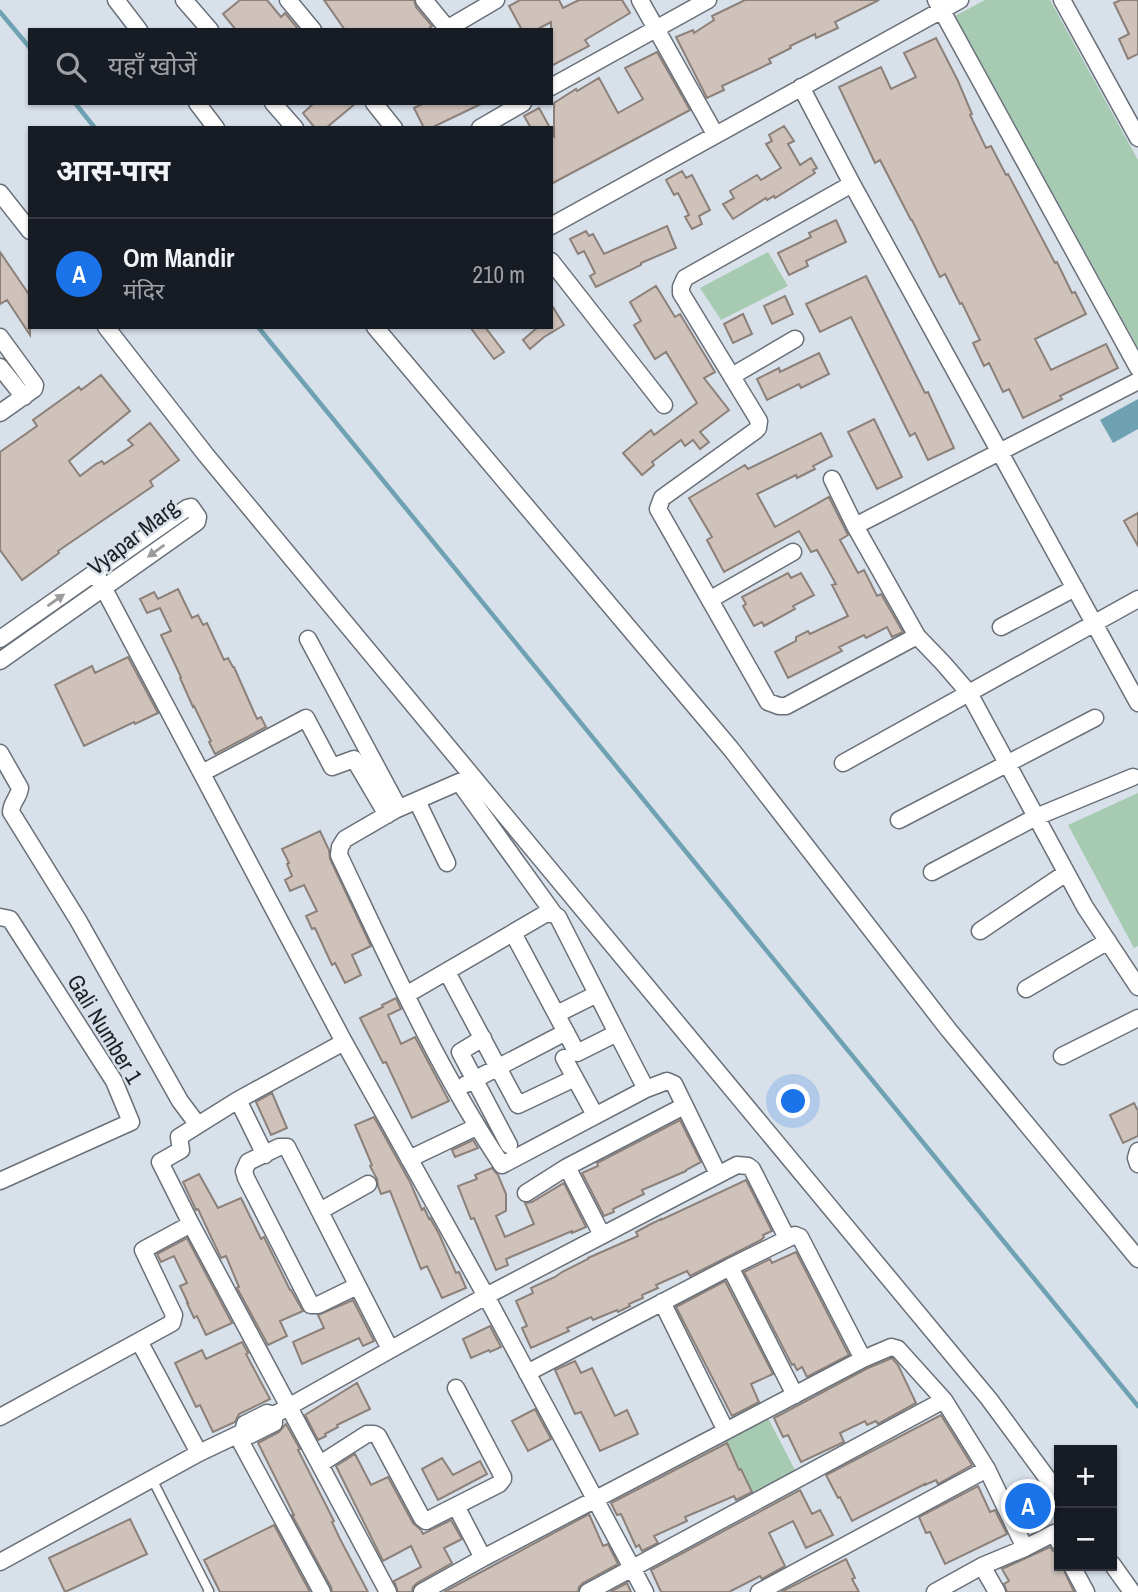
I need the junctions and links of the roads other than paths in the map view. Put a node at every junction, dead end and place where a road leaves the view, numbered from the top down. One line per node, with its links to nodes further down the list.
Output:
1 (116, 0): 11 (street)
2 (184, 0): 12 (street)
3 (288, 0): 13 (street)
4 (424, 0): 14 (street)
5 (496, 0): 15 (street)
6 (640, 0): 16 (street)
7 (708, 0): 16 (street)
8 (960, 0): 10 (street)
9 (1062, 0): 28 (street)
10 (939, 5): 18 (street); 38 (street)
11 (137, 28)
12 (208, 28)
13 (311, 28)
14 (445, 28)
15 (448, 28)
16 (656, 28): 17 (street); 27 (street)
17 (553, 86)
18 (801, 87): 27 (street); 29 (street)
19 (199, 105): 23 (street)
20 (275, 105): 24 (street)
21 (376, 105): 25 (street)
22 (520, 105): 26 (street)
23 (214, 126)
24 (293, 126)
25 (392, 126)
26 (483, 126)
27 (715, 134): 31 (street)
28 (1138, 138)
29 (852, 184): 40 (street); 46 (street)
30 (0, 193): 32 (street)
31 (553, 225)
32 (28, 228)
33 (553, 264): 44 (street)
34 (108, 329): 138 (street)
35 (377, 329): 118 (street)
36 (0, 337): 39 (street)
37 (795, 339): 40 (street)
38 (1138, 368)
39 (24, 369): 41 (street); 43 (street)
40 (732, 376): 53 (street)
41 (3, 377): 43 (street)
42 (1138, 381): 46 (street)
43 (23, 397): 45 (street)
44 (664, 405)
45 (0, 413)
46 (1000, 451): 48 (street); 51 (street)
47 (832, 479): 48 (street)
48 (855, 526): 57 (street)
49 (793, 552): 53 (street)
50 (95, 572): 52 (street); 52 (street, Vyapar Marg, one-way to 52); 58 (street, Vyapar Marg, one-way to 50)
51 (1075, 588): 55 (street); 56 (street)
52 (104, 589): 60 (street, Vyapar Marg); 67 (street)
53 (710, 599): 57 (street)
54 (1138, 599): 55 (street)
55 (1094, 623): 61 (street); 62 (street)
56 (1001, 627)
57 (917, 636): 61 (street)
58 (0, 639)
59 (307, 639): 70 (street)
60 (0, 661)
61 (969, 693): 65 (street); 66 (street)
62 (1138, 703)
63 (1095, 718): 66 (street)
64 (0, 753): 102 (street)
65 (843, 763)
66 (1007, 763): 71 (street); 72 (street)
67 (202, 774): 70 (street); 91 (street)
68 (1133, 777): 71 (street)
69 (417, 801): 70 (street); 73 (street); 76 (street)
70 (391, 813): 85 (street)
71 (1036, 817): 74 (street); 75 (street)
72 (899, 820)
73 (447, 863)
74 (932, 872)
75 (1066, 873): 78 (street); 80 (street)
76 (554, 914): 79 (street); 84 (street)
77 (0, 916): 111 (street, Gali Number 1)
78 (980, 931)
79 (513, 933): 81 (street); 86 (street)
80 (1108, 941): 82 (street); 83 (street)
81 (447, 972): 85 (street); 90 (street)
82 (1138, 988)
83 (1026, 989)
84 (597, 994): 86 (street); 89 (street)
85 (406, 995): 98 (street)
86 (557, 1014): 88 (street)
87 (1138, 1018): 92 (street)
88 (566, 1032): 89 (street); 94 (street)
89 (617, 1033): 97 (street)
90 (483, 1038): 94 (street); 96 (street)
91 (344, 1042): 99 (street); 107 (street)
92 (1062, 1056)
93 (564, 1058): 95 (street)
94 (499, 1068): 95 (street); 96 (street)
95 (575, 1078): 101 (street)
96 (475, 1080): 98 (street); 104 (street)
97 (646, 1089): 100 (street); 101 (street)
98 (455, 1090): 103 (street)
99 (237, 1100): 102 (street); 106 (street)
100 (684, 1106): 109 (street); 110 (street)
101 (595, 1115): 103 (street)
102 (198, 1125): 115 (street)
103 (476, 1127): 107 (street)
104 (509, 1144)
105 (1138, 1151): 108 (street)
106 (265, 1155): 114 (street); 120 (street)
107 (409, 1159): 121 (street)
108 (1138, 1164)
109 (567, 1167): 113 (street); 116 (street)
110 (718, 1174): 116 (street); 117 (street)
111 (0, 1181)
112 (368, 1184): 114 (street)
113 (526, 1193)
114 (320, 1211): 120 (street)
115 (191, 1224): 123 (street); 130 (street)
116 (602, 1235): 121 (street)
117 (787, 1238): 119 (street); 125 (street)
118 (1138, 1259)
119 (730, 1266): 122 (street); 128 (street)
120 (357, 1286): 124 (street)
121 (486, 1296): 124 (street); 126 (street)
122 (662, 1303): 126 (street); 132 (street)
123 (139, 1340): 131 (street); 134 (street)
124 (390, 1349): 130 (street)
125 (863, 1359): 128 (street); 129 (street)
126 (527, 1373): 139 (street)
127 (456, 1388): 140 (street)
128 (795, 1395): 132 (street)
129 (944, 1400): 136 (street); 146 (street)
130 (289, 1407): 133 (street); 135 (street)
131 (0, 1418)
132 (726, 1431): 139 (street)
133 (240, 1433): 134 (street); 150 (street)
134 (199, 1453): 137 (street)
135 (320, 1464): 140 (street); 151 (street)
136 (987, 1469): 142 (street); 155 (street)
137 (152, 1479): 144 (street); 149 (lane)
138 (1054, 1486)
139 (595, 1500): 143 (street); 146 (street)
140 (456, 1506): 143 (street)
141 (1054, 1533): 142 (street)
142 (1025, 1548): 145 (street)
143 (483, 1558): 152 (street)
144 (0, 1562)
145 (982, 1566): 156 (street); 157 (street)
146 (632, 1569): 153 (street); 154 (street)
147 (1075, 1571): 158 (street)
148 (1117, 1571): 159 (street)
149 (208, 1592)
150 (322, 1592)
151 (388, 1592)
152 (422, 1592)
153 (588, 1592)
154 (645, 1592)
155 (759, 1592)
156 (935, 1592)
157 (997, 1592)
158 (1086, 1592)
159 (1132, 1592)

